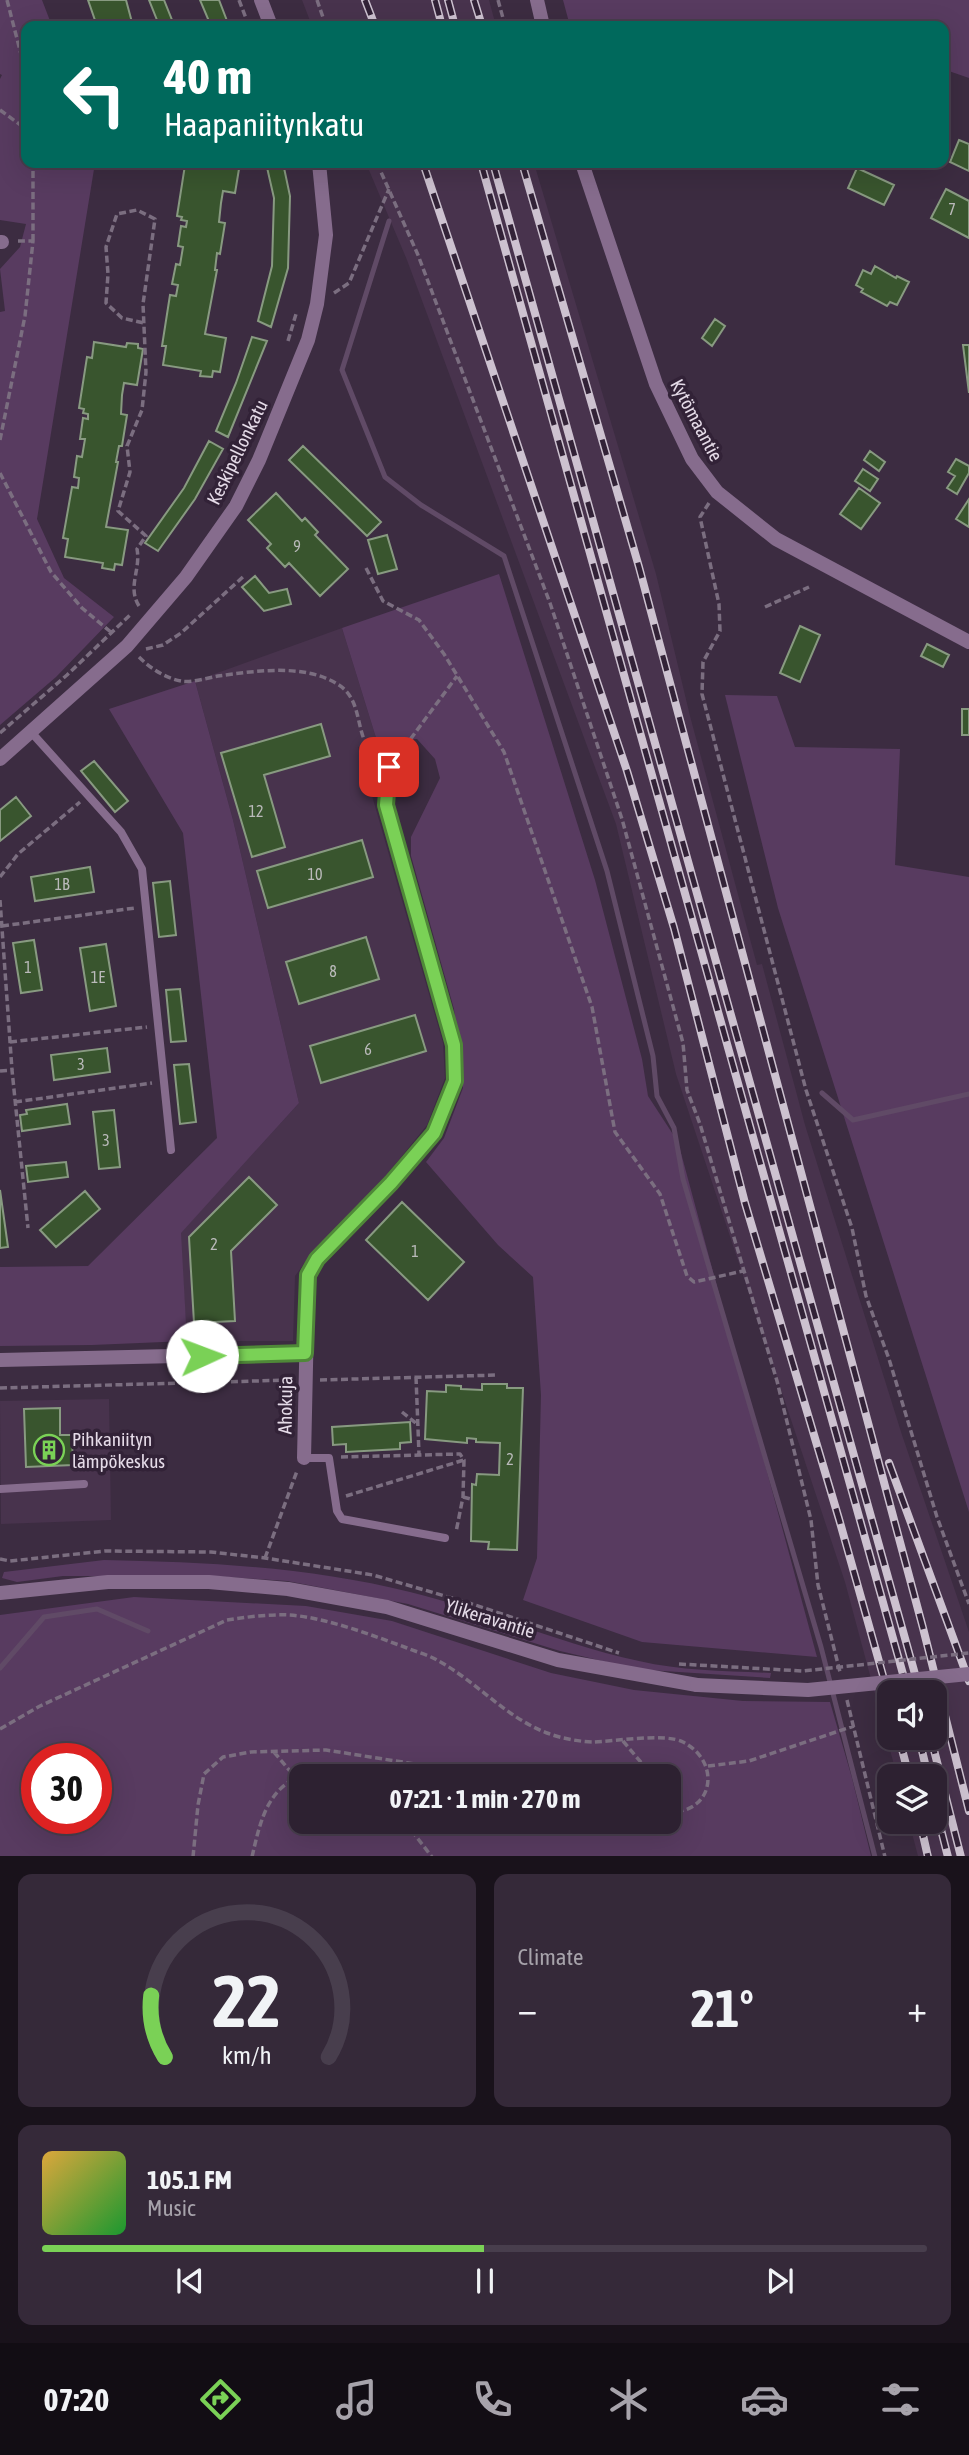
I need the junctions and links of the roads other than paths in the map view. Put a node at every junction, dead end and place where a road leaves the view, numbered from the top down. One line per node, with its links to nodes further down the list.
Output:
1 (261, 0): 3 (street)
2 (537, 0): 4 (street)
3 (269, 21)
4 (542, 21)
5 (319, 168): 8 (street, Keskipellonkatu)
6 (584, 168): 7 (street, Kytömaantie)
7 (969, 642)
8 (31, 732): 9 (street, Keskipellonkatu); 11 (lane)
9 (0, 759)
10 (389, 767): 12 (street, Ahokuja)
11 (171, 1150)
12 (305, 1353): 13 (street); 14 (street, Ahokuja)
13 (0, 1360)
14 (304, 1458): 17 (lane)
15 (84, 1484): 16 (lane)
16 (0, 1489)
17 (445, 1538)
18 (0, 1593): 19 (street, Ylikeravantie, bridge)
19 (969, 1674)

